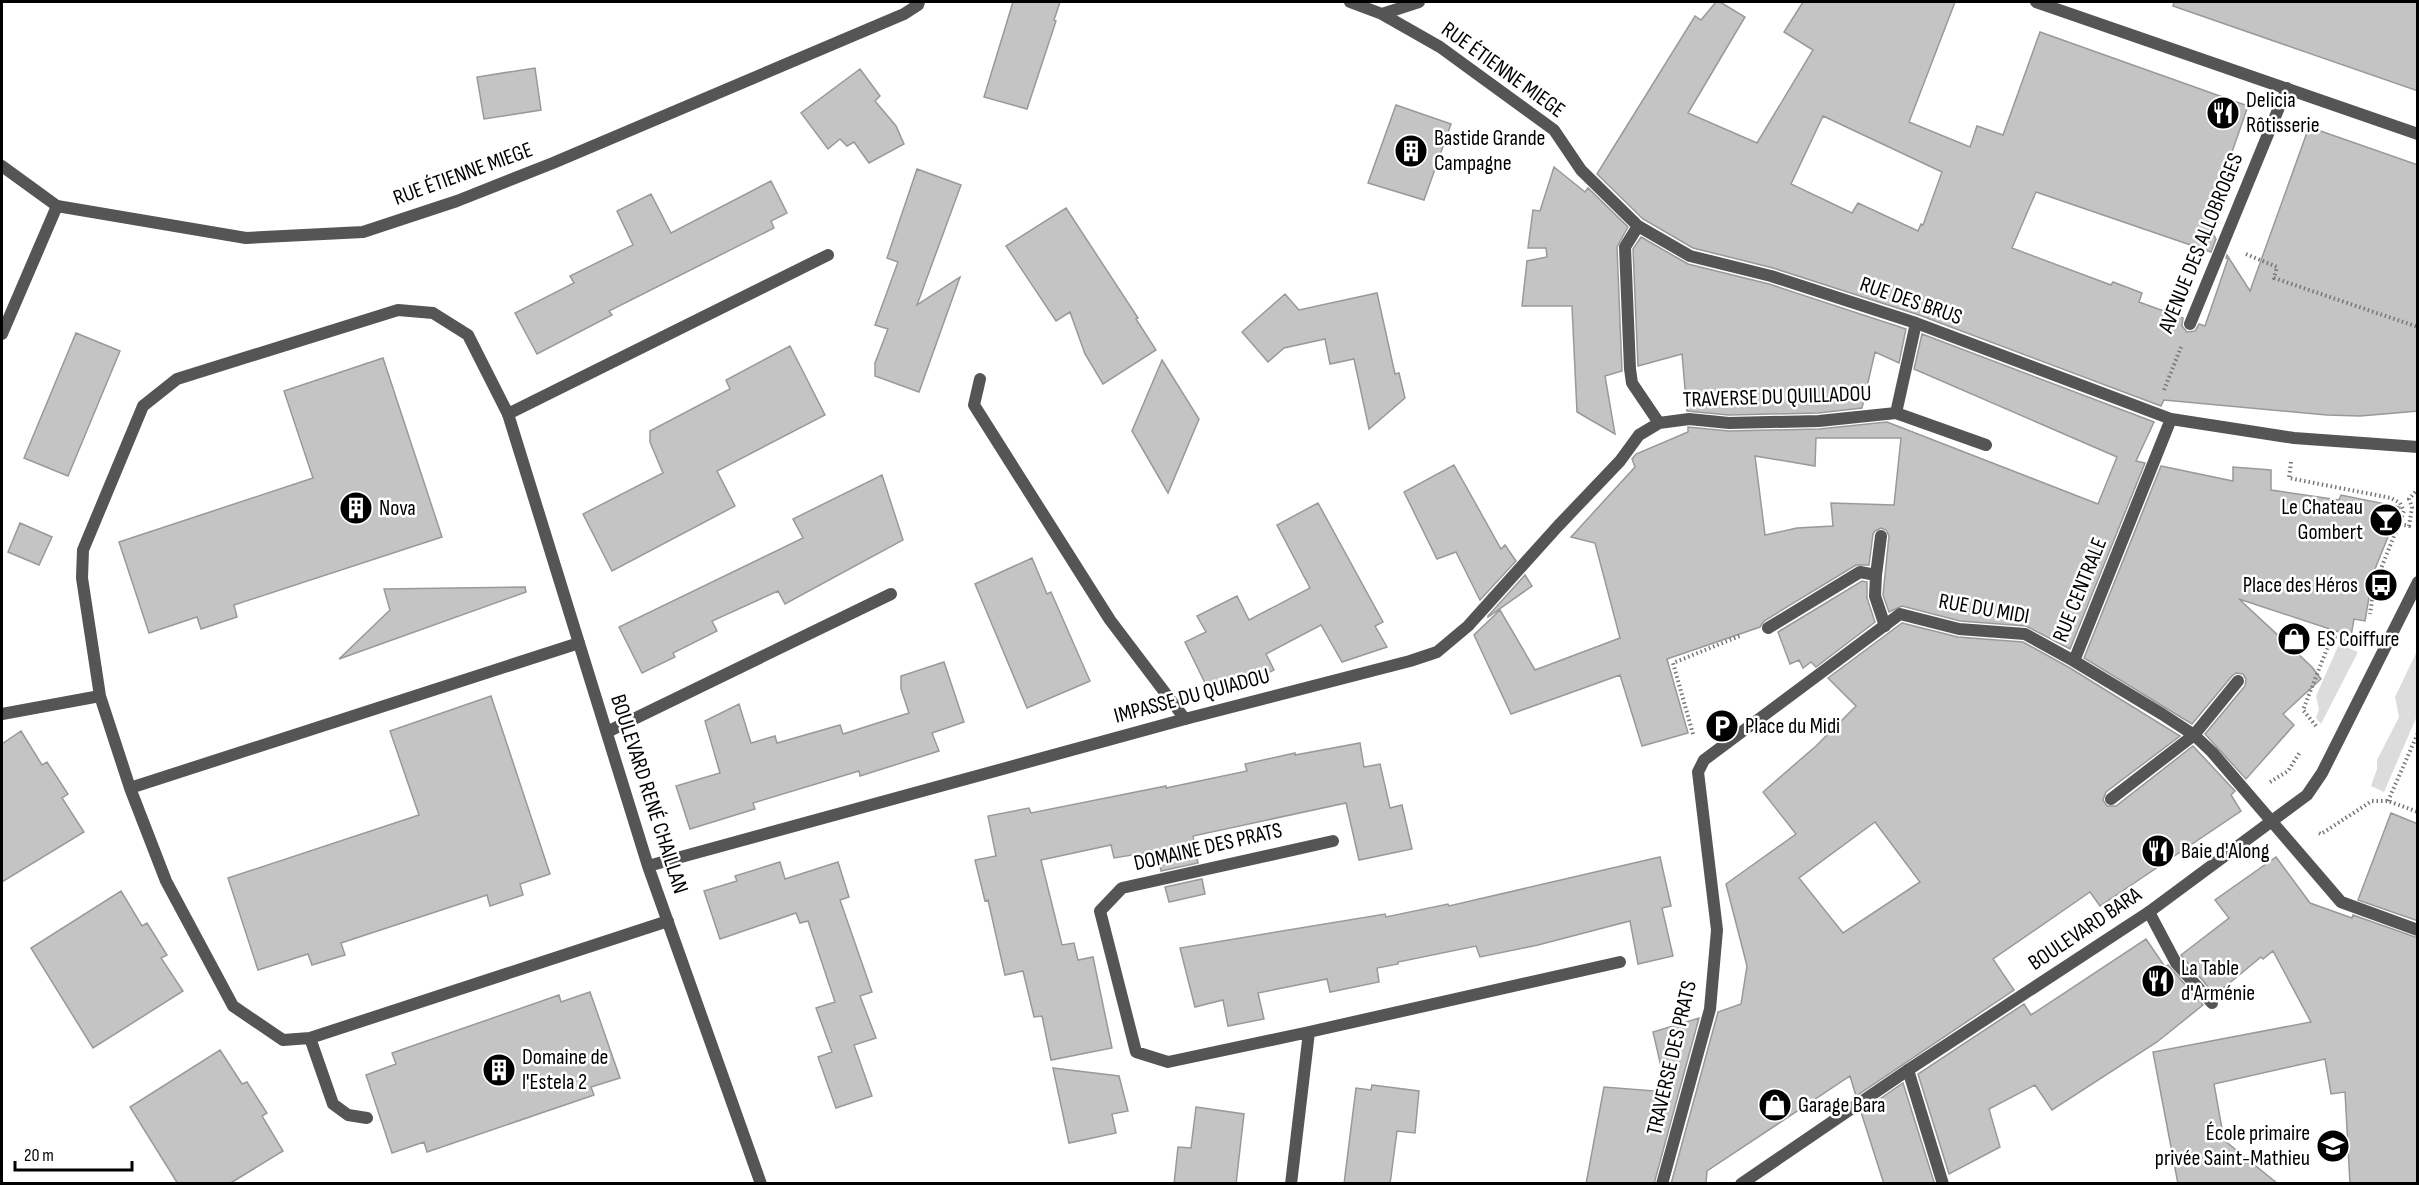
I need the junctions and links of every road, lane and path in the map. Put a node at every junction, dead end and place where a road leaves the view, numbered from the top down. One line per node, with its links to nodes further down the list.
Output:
1 (919, 2): 9 (street, RUE ÉTIENNE MIEGE)
2 (1350, 2): 5 (street, RUE ÉTIENNE MIEGE)
3 (1419, 2): 5 (street)
4 (2036, 2): 6 (street)
5 (1379, 8): 10 (street, RUE ÉTIENNE MIEGE)
6 (2287, 88): 7 (street); 11 (street, AVENUE DES ALLOBROGES)
7 (2418, 134)
8 (2, 166): 9 (street, RUE ÉTIENNE MIEGE)
9 (57, 206): 16 (street)
10 (1638, 225): 13 (street, RUE DES BRUS); 22 (street)
11 (2223, 244): 14 (street, AVENUE DES ALLOBROGES); 15 (path)
12 (828, 255): 20 (street)
13 (1916, 323): 18 (street); 19 (street, RUE DES BRUS)
14 (2190, 324): 19 (path, AVENUE DES ALLOBROGES)
15 (2418, 327)
16 (2, 334)
17 (980, 379): 41 (street)
18 (1896, 413): 22 (street, TRAVERSE DU QUILLADOU); 24 (street)
19 (2154, 413): 21 (street, RUE DES BRUS)
20 (508, 414): 36 (street, BOULEVARD RENÉ CHAILLAN); 39 (street, BOULEVARD RENÉ CHAILLAN)
21 (2171, 419): 23 (street); 37 (street, RUE CENTRALE)
22 (1659, 423): 41 (street, IMPASSE DU QUIADOU)
23 (2294, 438): 25 (street); 27 (path)
24 (1986, 445)
25 (2418, 447)
26 (2418, 489): 27 (path)
27 (2400, 524): 32 (path)
28 (1881, 536): 29 (street)
29 (1876, 575): 33 (street); 34 (street)
30 (2418, 582): 54 (street, BOULEVARD BARA)
31 (891, 594): 43 (street)
32 (2369, 621)
33 (1885, 626): 37 (street, RUE DU MIDI); 47 (street, RUE DU MIDI)
34 (1768, 628): 47 (path)
35 (2362, 638): 42 (path)
36 (579, 643): 43 (street, BOULEVARD RENÉ CHAILLAN); 48 (street)
37 (2074, 661): 45 (street, RUE CENTRALE)
38 (2238, 681): 45 (street)
39 (100, 696): 40 (street); 48 (street, BOULEVARD RENÉ CHAILLAN)
40 (2, 714)
41 (1185, 719): 56 (street, IMPASSE DU QUIADOU)
42 (2317, 728)
43 (607, 732): 56 (street, BOULEVARD RENÉ CHAILLAN)
44 (2418, 733): 52 (path)
45 (2194, 735): 49 (street, RUE CENTRALE); 50 (street)
46 (2305, 745): 49 (path)
47 (1701, 764): 68 (street, TRAVERSE DES PRATS)
48 (130, 788): 63 (street, BOULEVARD RENÉ CHAILLAN)
49 (2250, 796): 54 (street, RUE CENTRALE)
50 (2111, 799)
51 (2372, 801): 52 (path)
52 (2388, 801): 53 (path)
53 (2418, 812)
54 (2271, 822): 57 (street, BOULEVARD BARA); 59 (street, RUE CENTRALE)
55 (1334, 841): 62 (street, DOMAINE DES PRATS)
56 (648, 866): 58 (street, BOULEVARD RENÉ CHAILLAN)
57 (2149, 912): 61 (street); 64 (street, BOULEVARD BARA)
58 (668, 921): 63 (street, BOULEVARD RENÉ CHAILLAN); 66 (street, BOULEVARD RENÉ CHAILLAN)
59 (2418, 930)
60 (1620, 962): 62 (street, DOMAINE DES PRATS)
61 (2212, 1003)
62 (1310, 1032): 67 (street)
63 (310, 1038): 65 (street)
64 (1908, 1070): 69 (street, BOULEVARD BARA); 70 (street)
65 (368, 1118)
66 (761, 1184)
67 (1291, 1184)
68 (1662, 1184)
69 (1741, 1184)
70 (1943, 1184)

